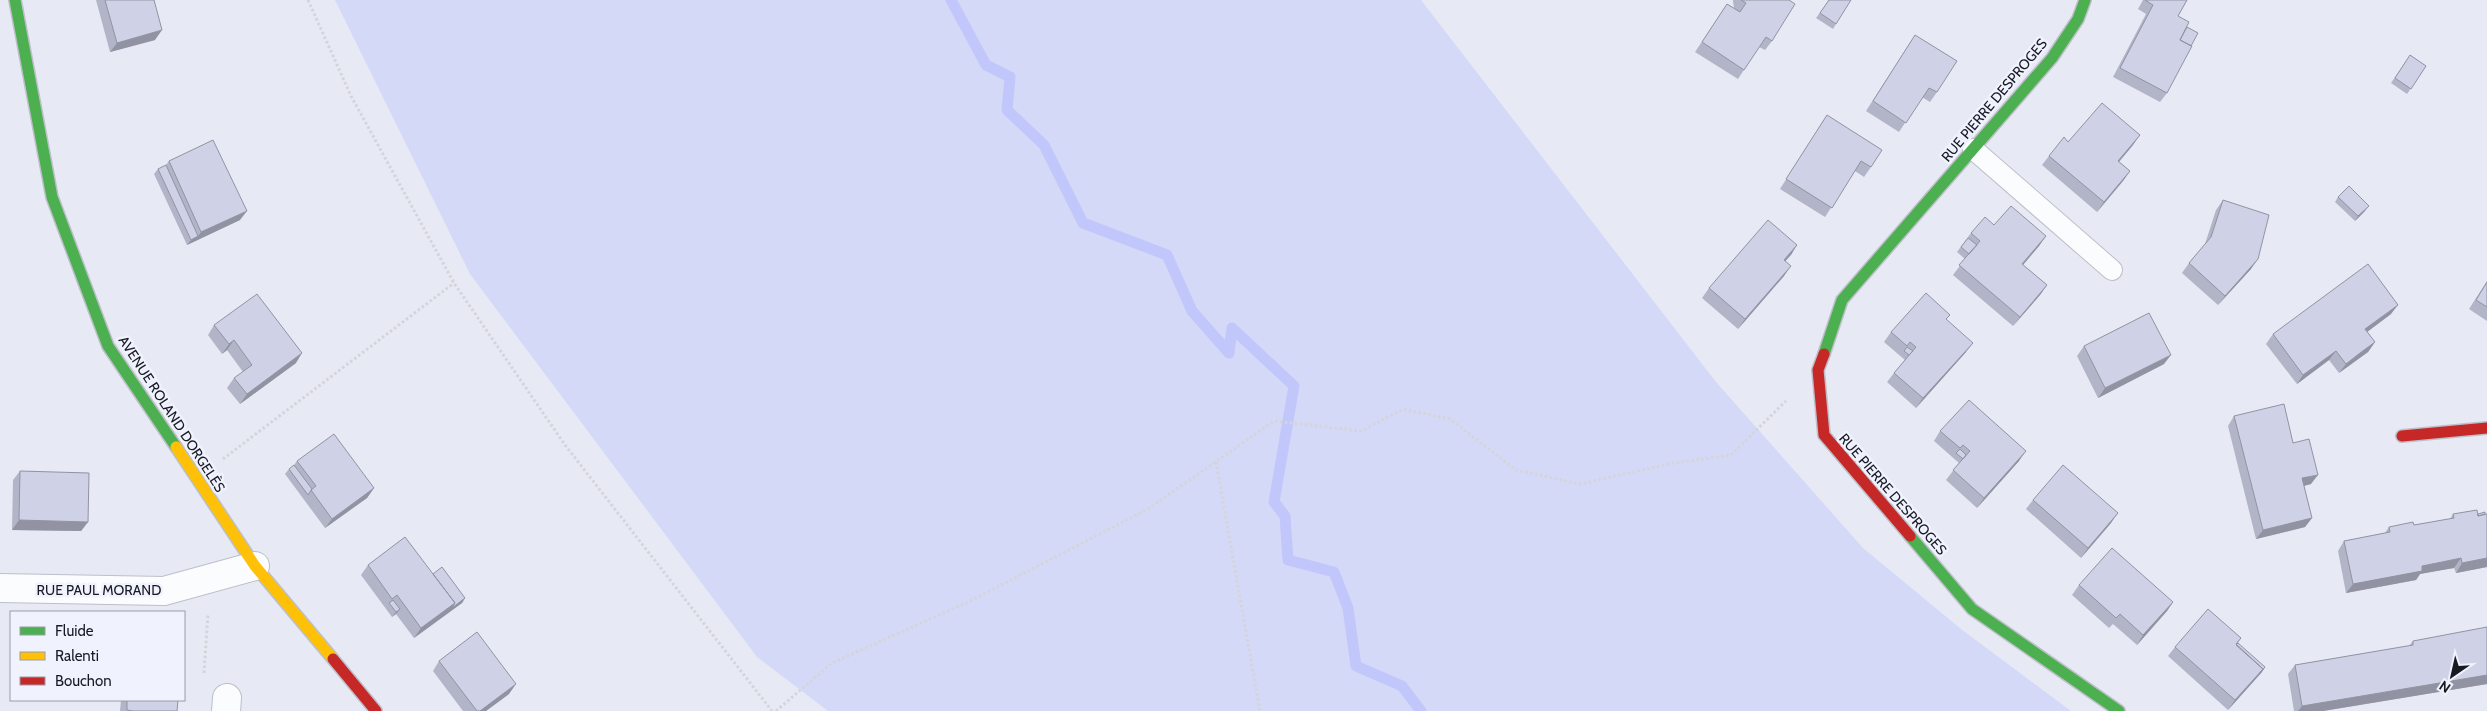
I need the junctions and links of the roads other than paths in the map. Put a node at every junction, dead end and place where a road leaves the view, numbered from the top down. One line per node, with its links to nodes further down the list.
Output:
1 (15, 0): 7 (street, AVENUE ROLAND DORGELÈS)
2 (2085, 0): 3 (street, RUE PIERRE DESPROGES)
3 (1973, 149): 4 (lane); 10 (street, RUE PIERRE DESPROGES)
4 (2112, 270)
5 (2487, 428): 6 (street)
6 (2402, 436)
7 (255, 566): 8 (street, RUE PAUL MORAND); 9 (street, AVENUE ROLAND DORGELÈS)
8 (0, 588)
9 (376, 711)
10 (2119, 711)

